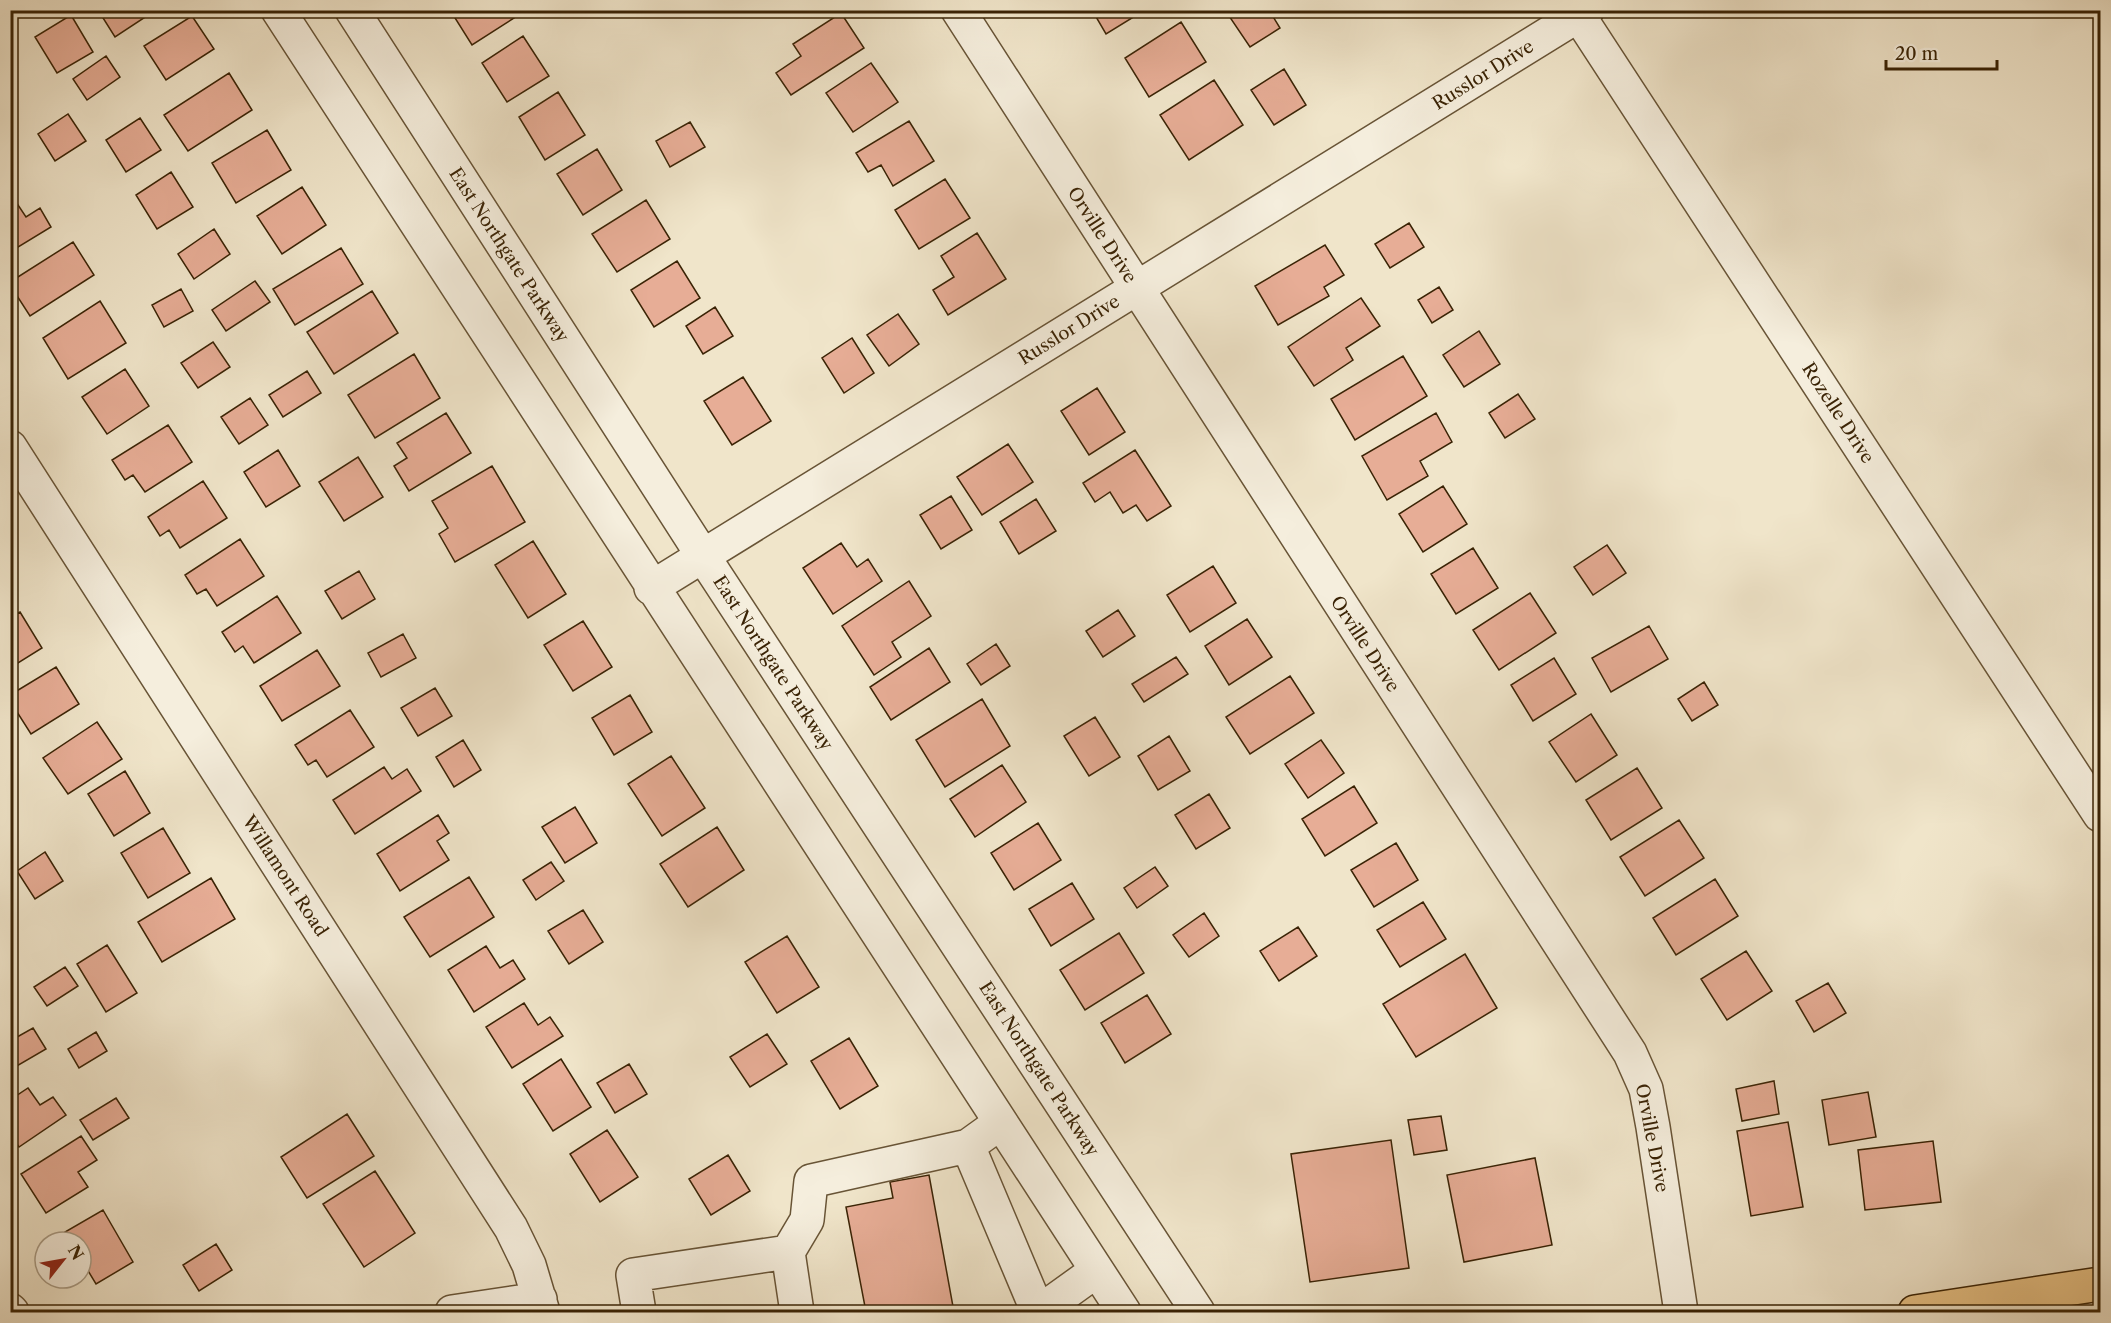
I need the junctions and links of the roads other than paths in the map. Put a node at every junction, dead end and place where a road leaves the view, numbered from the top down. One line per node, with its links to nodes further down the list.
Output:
1 (278, 10): 8 (street)
2 (352, 10): 7 (street, East Northgate Parkway)
3 (958, 10): 5 (street, Orville Drive)
4 (1580, 12): 5 (street, Russlor Drive); 9 (street, Rozelle Drive)
5 (1137, 289): 7 (street, Russlor Drive); 22 (street, Orville Drive)
6 (10, 447): 15 (street, Willamont Road)
7 (703, 556): 8 (street, Russlor Drive); 21 (street, East Northgate Parkway)
8 (651, 588): 10 (street)
9 (2100, 815)
10 (1000, 1123): 11 (street); 13 (street)
11 (968, 1146): 12 (street); 19 (street)
12 (788, 1252): 17 (street); 18 (street)
13 (1096, 1271): 19 (street); 20 (street)
14 (2100, 1284): 23 (main road)
15 (541, 1306): 16 (street)
16 (452, 1312)
17 (639, 1312)
18 (797, 1312)
19 (1038, 1312)
20 (1124, 1312)
21 (1198, 1312)
22 (1681, 1312)
23 (1915, 1312)

